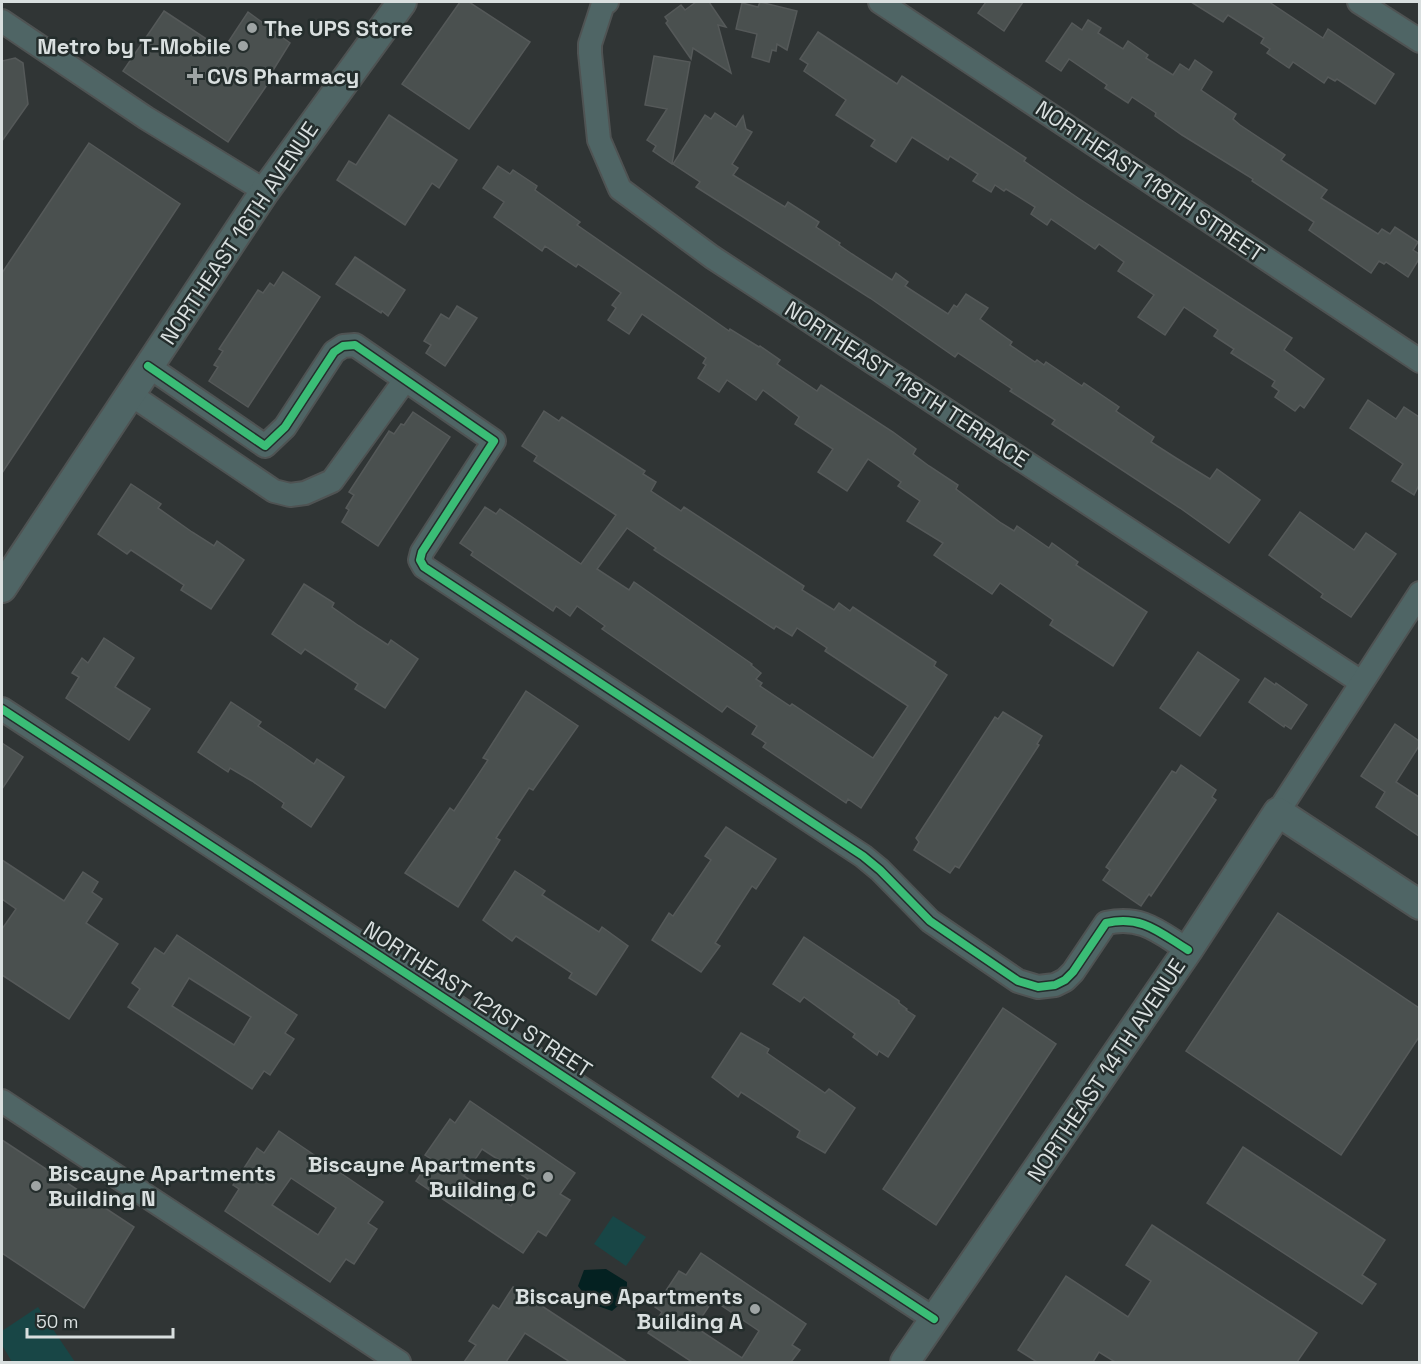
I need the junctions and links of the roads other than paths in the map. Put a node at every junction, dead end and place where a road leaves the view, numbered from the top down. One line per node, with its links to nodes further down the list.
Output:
1 (402, 2): 7 (street, NORTHEAST 16TH AVENUE)
2 (603, 2): 16 (street, NORTHEAST 118TH TERRACE)
3 (880, 2): 8 (street, NORTHEAST 118TH STREET)
4 (1359, 2): 6 (street)
5 (2, 21): 7 (street)
6 (1419, 41)
7 (265, 191): 9 (street, NORTHEAST 16TH AVENUE)
8 (1419, 361)
9 (148, 366): 11 (street, NORTHEAST 16TH AVENUE); 12 (street)
10 (405, 380): 12 (street); 13 (street); 20 (street)
11 (130, 394): 13 (street); 14 (street, NORTHEAST 16TH AVENUE)
12 (244, 431): 13 (street)
13 (226, 458)
14 (2, 588)
15 (1419, 593): 16 (street, NORTHEAST 14TH AVENUE)
16 (1361, 682): 18 (street, NORTHEAST 14TH AVENUE)
17 (2, 709): 22 (street, NORTHEAST 121ST STREET)
18 (1278, 812): 19 (street); 20 (street, NORTHEAST 14TH AVENUE)
19 (1419, 904)
20 (1188, 950): 22 (street, NORTHEAST 14TH AVENUE)
21 (2, 1101): 23 (street)
22 (934, 1319): 24 (street, NORTHEAST 14TH AVENUE)
23 (399, 1362)
24 (905, 1362)

